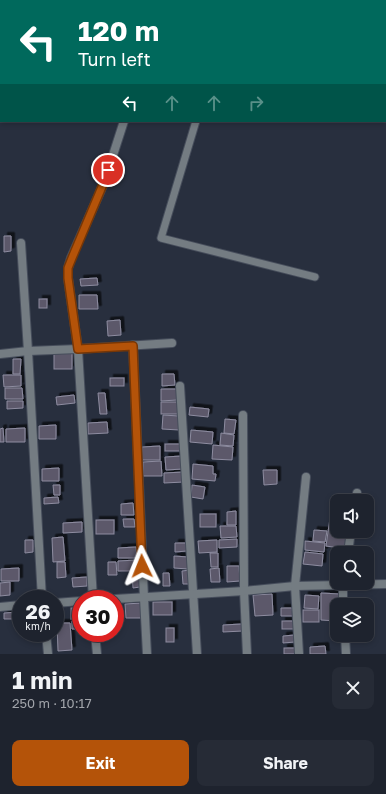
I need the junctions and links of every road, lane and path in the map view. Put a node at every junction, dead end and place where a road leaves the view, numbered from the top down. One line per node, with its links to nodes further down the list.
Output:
1 (124, 122): 7 (street)
2 (196, 122): 4 (lane)
3 (21, 243): 8 (street)
4 (314, 277)
5 (172, 343): 6 (street)
6 (133, 346): 7 (street); 21 (street)
7 (78, 349): 8 (street); 18 (street)
8 (28, 351): 9 (street); 17 (street)
9 (0, 354)
10 (180, 386): 20 (street)
11 (243, 415): 19 (street)
12 (306, 477): 16 (street)
13 (374, 584): 14 (street)
14 (386, 584)
15 (330, 585): 16 (street)
16 (295, 586): 19 (street); 33 (street)
17 (41, 590)
18 (92, 590)
19 (244, 591): 20 (street); 32 (street)
20 (192, 594): 21 (street); 31 (street)
21 (144, 598): 22 (street); 30 (street)
22 (124, 599)
23 (12, 606): 24 (street)
24 (0, 607)
25 (47, 642): 28 (street)
26 (96, 642): 29 (street)
27 (345, 642): 34 (street)
28 (48, 654)
29 (97, 654)
30 (147, 654)
31 (197, 654)
32 (247, 654)
33 (299, 654)
34 (346, 654)

